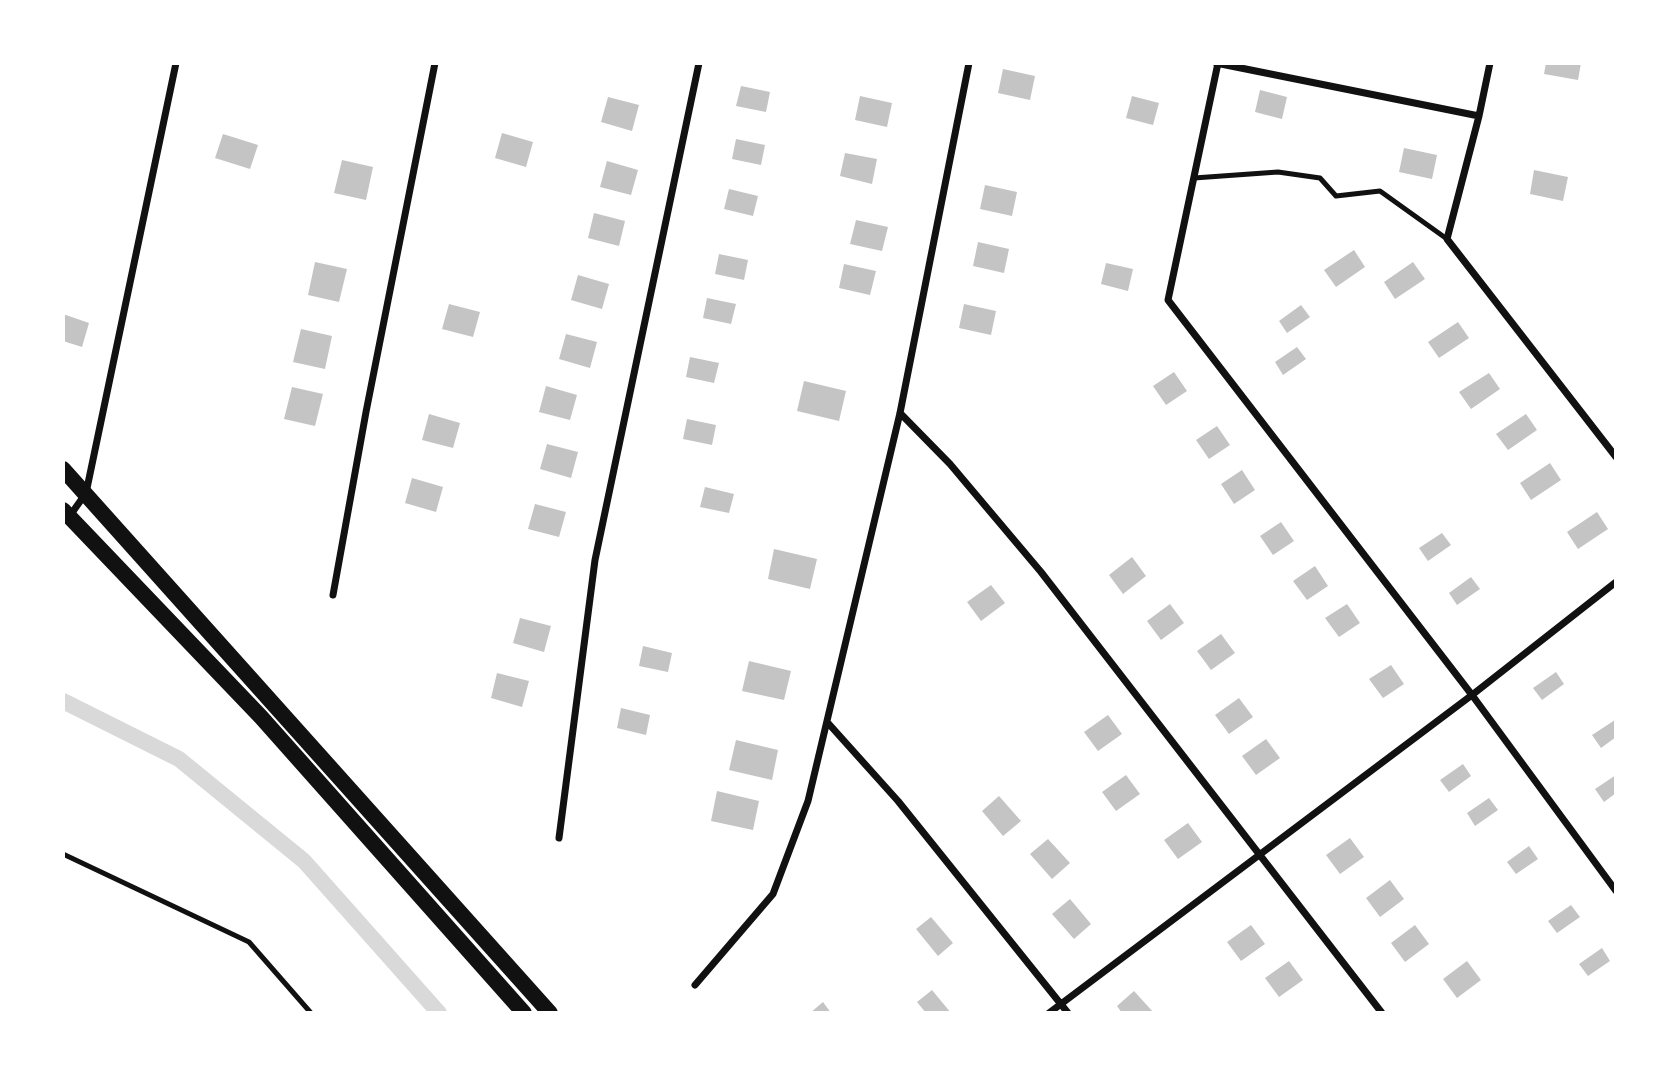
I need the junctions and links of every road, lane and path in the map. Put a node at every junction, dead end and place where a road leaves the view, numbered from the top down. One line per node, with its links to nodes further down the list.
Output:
1 (177, 63): 13 (street)
2 (435, 63): 18 (street)
3 (699, 63): 21 (street)
4 (969, 63): 10 (street)
5 (1217, 63): 7 (street); 8 (street)
6 (1490, 63): 7 (street)
7 (1479, 116): 9 (street)
8 (1194, 178): 9 (lane); 19 (street)
9 (1447, 239): 11 (street)
10 (900, 413): 20 (street); 23 (street)
11 (1616, 457)
12 (63, 469): 13 (highway)
13 (86, 493): 14 (street); 15 (highway)
14 (66, 513): 17 (highway)
15 (160, 576): 17 (highway); 29 (highway)
16 (1616, 582): 19 (street)
17 (141, 593): 28 (highway)
18 (333, 595)
19 (1472, 695): 23 (street); 24 (street)
20 (828, 723): 25 (street); 26 (street)
21 (559, 838)
22 (63, 854): 27 (lane)
23 (1261, 854): 26 (street); 32 (street)
24 (1616, 891)
25 (695, 985)
26 (1061, 1004): 30 (street); 31 (street)
27 (312, 1013)
28 (524, 1013)
29 (550, 1013)
30 (1049, 1013)
31 (1068, 1013)
32 (1382, 1013)

